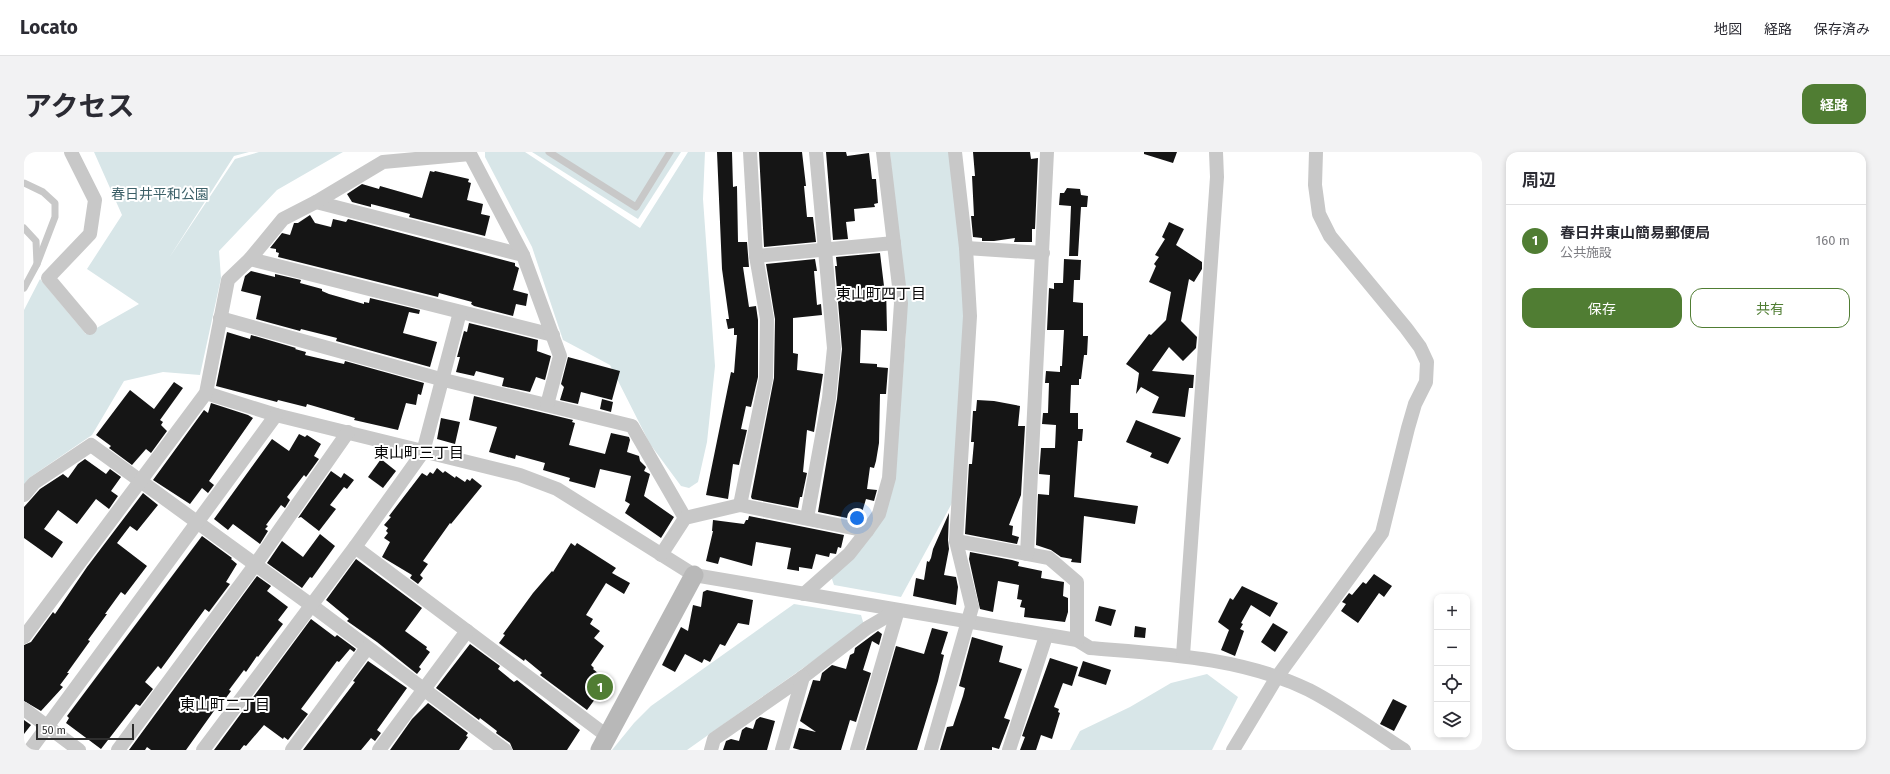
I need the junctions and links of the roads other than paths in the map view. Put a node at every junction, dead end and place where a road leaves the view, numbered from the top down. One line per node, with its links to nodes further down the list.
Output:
1 (71, 152): 25 (street)
2 (549, 152): 3 (lane)
3 (670, 152)
4 (750, 152): 19 (street)
5 (816, 152): 16 (street)
6 (883, 152): 14 (street)
7 (955, 152): 15 (street)
8 (1047, 152): 17 (street)
9 (1216, 152): 55 (street)
10 (1316, 152): 57 (street)
11 (24, 182): 21 (lane)
12 (316, 202): 18 (street); 18 (street); 20 (street)
13 (24, 228): 21 (lane)
14 (894, 243): 16 (street); 39 (street)
15 (966, 248): 17 (street); 40 (street)
16 (826, 250): 19 (street); 37 (street)
17 (1043, 253): 42 (street)
18 (523, 255): 26 (street)
19 (756, 256): 35 (street)
20 (250, 259): 23 (street); 24 (street)
21 (37, 264): 22 (lane)
22 (24, 288)
23 (460, 312): 26 (street); 27 (street)
24 (220, 318): 27 (street); 28 (street)
25 (90, 328)
26 (552, 335): 29 (street)
27 (444, 380): 29 (street); 32 (street)
28 (206, 393): 30 (street); 33 (street)
29 (547, 405): 36 (street)
30 (276, 415): 31 (street); 38 (street)
31 (348, 432): 32 (street); 44 (street)
32 (423, 452): 41 (street); 43 (street)
33 (142, 480): 34 (street); 38 (street); 52 (street)
34 (24, 496)
35 (740, 505): 36 (street); 37 (street)
36 (685, 518): 43 (street)
37 (807, 518): 39 (street)
38 (198, 523): 44 (street); 60 (street)
39 (868, 531): 46 (street)
40 (956, 541): 42 (street); 49 (street)
41 (355, 547): 47 (street); 50 (street)
42 (1027, 554): 53 (street)
43 (661, 555): 45 (street)
44 (255, 565): 47 (street); 64 (street)
45 (694, 576): 46 (street); 61 (street)
46 (804, 594): 48 (street)
47 (311, 605): 54 (street); 65 (street)
48 (898, 610): 49 (street); 56 (street); 71 (street)
49 (969, 621): 51 (street); 72 (street)
50 (468, 631): 58 (street); 61 (street)
51 (1046, 636): 53 (street); 73 (street)
52 (24, 637)
53 (1077, 640): 55 (street)
54 (367, 648): 58 (street); 66 (street)
55 (1183, 656): 57 (street)
56 (803, 677): 69 (street); 70 (street)
57 (1277, 677): 74 (street); 75 (street)
58 (424, 690): 67 (street); 68 (street)
59 (24, 709): 60 (street)
60 (48, 726): 62 (street); 63 (street)
61 (604, 743)
62 (30, 750)
63 (79, 750)
64 (118, 750)
65 (203, 750)
66 (292, 750)
67 (379, 750)
68 (505, 750)
69 (711, 750)
70 (782, 750)
71 (857, 750)
72 (931, 750)
73 (1009, 750)
74 (1233, 750)
75 (1404, 750)

